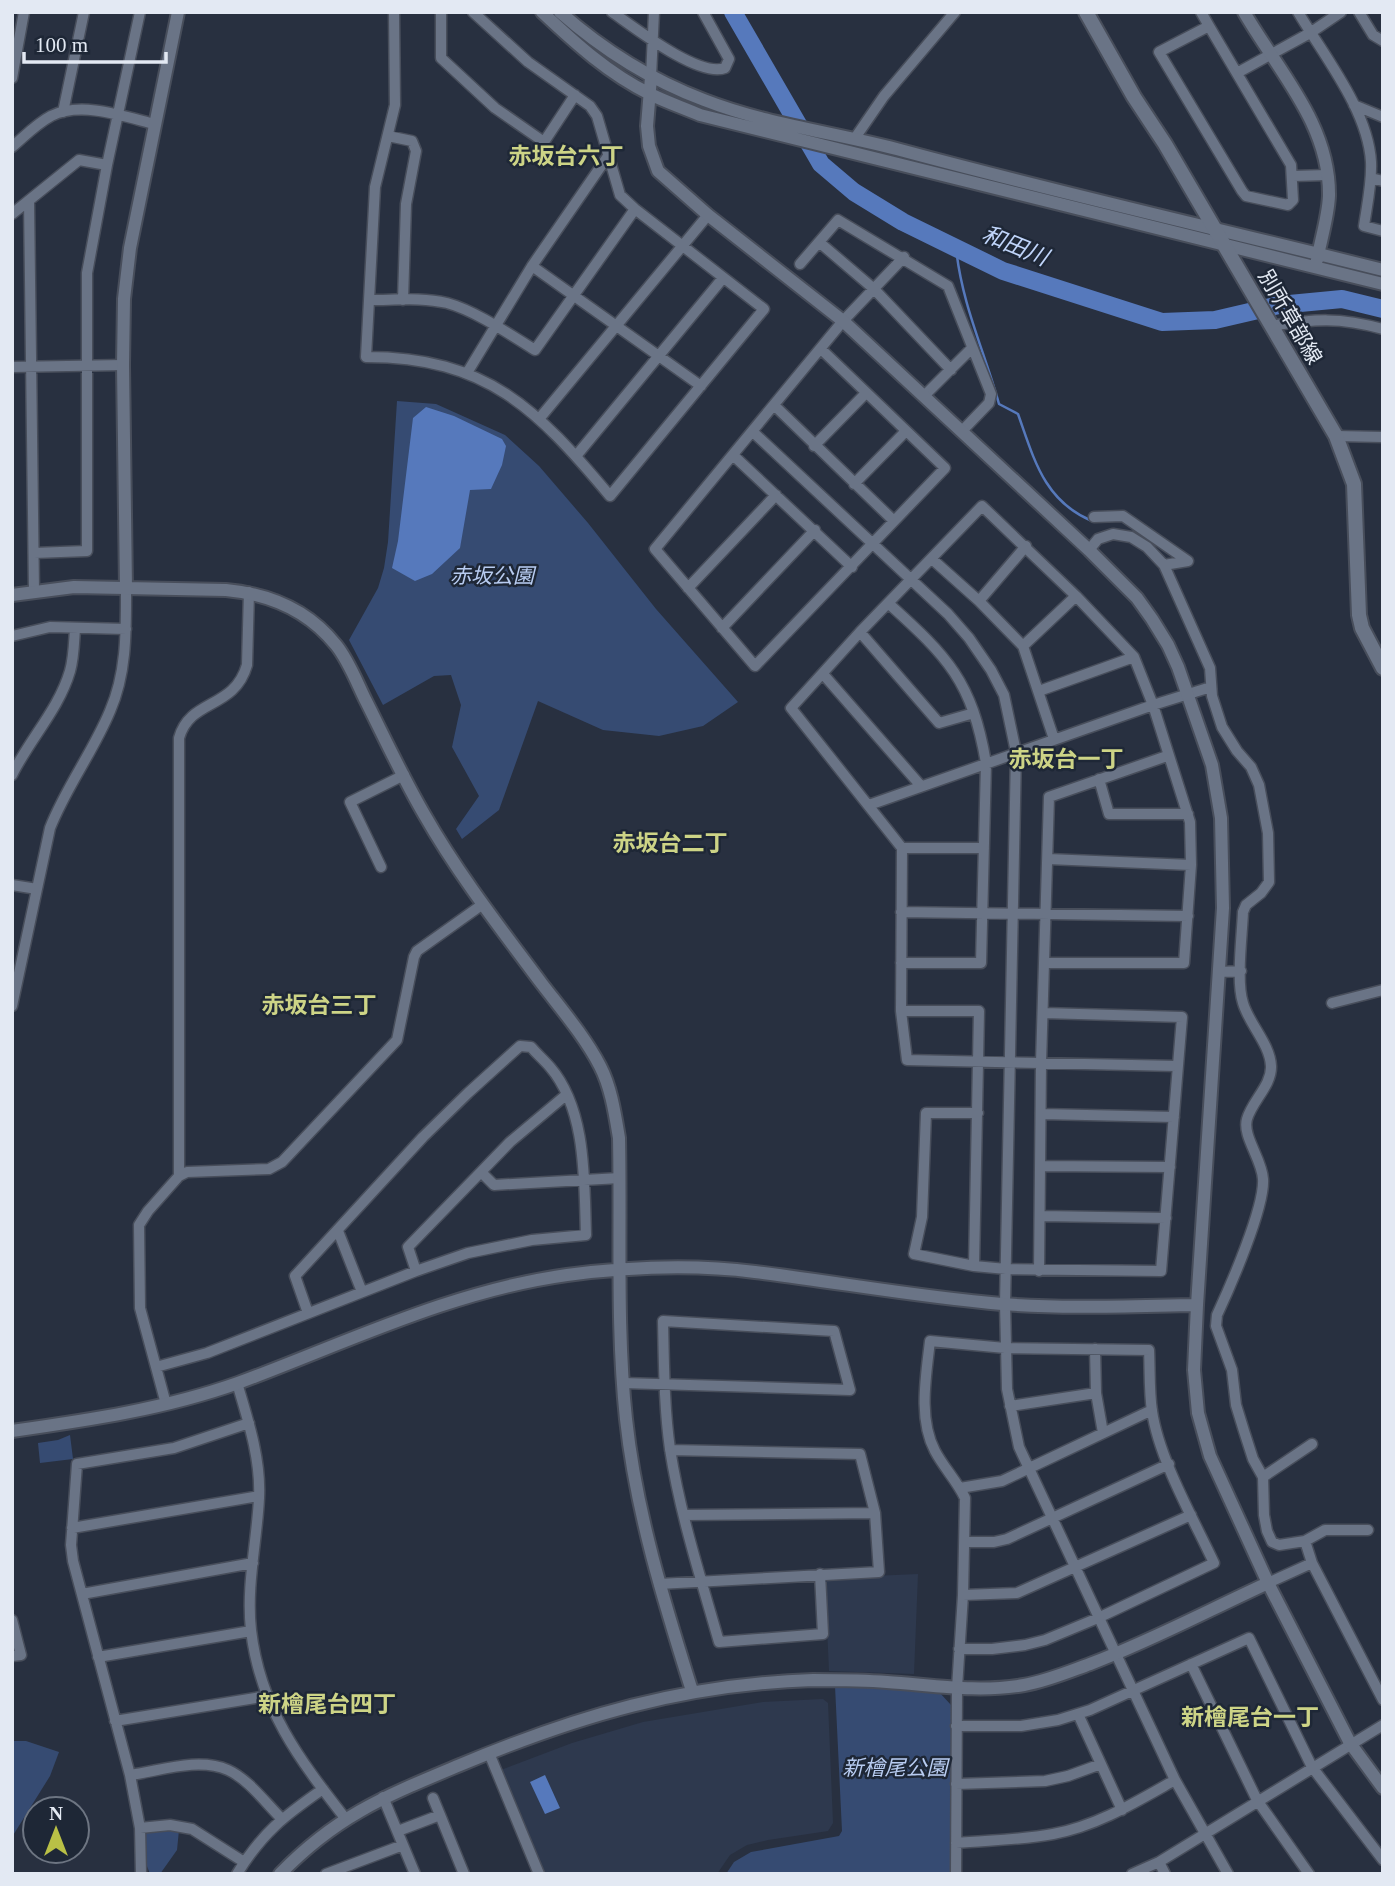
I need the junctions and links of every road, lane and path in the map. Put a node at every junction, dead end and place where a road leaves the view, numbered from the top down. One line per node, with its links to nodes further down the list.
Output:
1 (24, 12): 28 (street)
2 (84, 12): 32 (street)
3 (140, 12): 33 (street)
4 (178, 12): 35 (street)
5 (394, 12): 36 (street)
6 (441, 12): 30 (street)
7 (473, 12): 30 (street)
8 (542, 12): 29 (street)
9 (561, 12): 27 (street)
10 (612, 12): 20 (street)
11 (654, 12): 23 (street)
12 (704, 12): 23 (street)
13 (955, 12): 37 (street)
14 (1086, 12): 49 (main road, 別所草部線)
15 (1201, 12): 21 (street)
16 (1244, 12): 25 (street)
17 (1298, 12): 22 (street)
18 (1341, 12): 22 (street)
19 (1359, 12): 24 (street)
20 (623, 16): 23 (street)
21 (1209, 26): 26 (street); 42 (street)
22 (1310, 33): 25 (street); 31 (street)
23 (653, 41): 27 (street)
24 (1383, 41)
25 (1271, 54): 26 (street); 41 (street)
26 (1237, 73): 42 (street)
27 (651, 77): 29 (street); 37 (street)
28 (12, 78)
29 (649, 93): 48 (street); 52 (street)
30 (575, 95): 39 (street)
31 (1354, 105): 34 (street); 43 (street)
32 (64, 112): 33 (street); 38 (street)
33 (118, 115): 35 (street); 40 (street)
34 (1383, 117)
35 (154, 124): 75 (street)
36 (388, 136): 64 (street); 65 (street)
37 (855, 138): 49 (street)
38 (12, 147)
39 (608, 156): 46 (street); 57 (street)
40 (107, 165): 45 (street); 74 (street)
41 (1327, 175): 42 (street); 54 (street)
42 (1293, 176)
43 (1371, 178): 44 (street); 50 (street)
44 (1383, 181)
45 (29, 202): 47 (street); 76 (street)
46 (635, 209): 53 (street); 63 (street)
47 (12, 214)
48 (708, 215): 53 (street); 66 (street)
49 (1214, 228): 52 (main road, 別所草部線); 54 (street)
50 (1383, 231)
51 (820, 242): 55 (street); 56 (street); 62 (street)
52 (1224, 245): 58 (street); 67 (main road, 別所草部線)
53 (682, 246): 60 (street); 68 (street)
54 (1318, 254): 58 (street); 59 (street)
55 (904, 257): 62 (street); 71 (street)
56 (800, 264)
57 (532, 266): 63 (street); 69 (street)
58 (1316, 267): 61 (street)
59 (1383, 270)
60 (723, 278): 73 (street); 80 (street)
61 (1383, 284)
62 (874, 289): 66 (street); 78 (street)
63 (573, 294): 68 (street); 69 (street)
64 (370, 300): 65 (street); 79 (street)
65 (403, 300): 69 (street)
66 (844, 321): 72 (street); 82 (street)
67 (1270, 324): 70 (street); 88 (main road, 別所草部線)
68 (616, 325): 73 (street); 84 (street)
69 (496, 327): 79 (street)
70 (1383, 329)
71 (972, 348): 78 (street); 86 (street)
72 (822, 350): 81 (street); 83 (street)
73 (658, 357): 80 (street); 91 (street)
74 (85, 365): 75 (street); 76 (street); 101 (street)
75 (123, 365): 106 (street)
76 (32, 366): 77 (street); 101 (street)
77 (12, 367)
78 (951, 369): 82 (street)
79 (467, 373): 84 (street)
80 (701, 386): 91 (street)
81 (866, 393): 85 (street); 90 (street)
82 (924, 396): 86 (street)
83 (775, 406): 87 (street); 90 (street)
84 (540, 419): 91 (street)
85 (906, 431): 93 (street); 96 (street)
86 (962, 431): 100 (street)
87 (753, 432): 92 (street); 98 (street)
88 (1336, 436): 89 (street); 121 (main road, 別所草部線)
89 (1383, 437)
90 (814, 446): 93 (street)
91 (576, 456)
92 (734, 456): 94 (street); 107 (street)
93 (854, 484): 96 (street)
94 (776, 495): 97 (street); 107 (street)
95 (1094, 517): 103 (street)
96 (894, 521): 98 (street)
97 (815, 530): 104 (street); 115 (street)
98 (873, 543): 104 (street); 105 (street)
99 (1026, 546): 102 (street); 111 (street); 112 (street)
100 (1088, 550): 103 (street); 125 (street)
101 (34, 552): 108 (street)
102 (932, 559): 105 (street); 112 (street)
103 (1164, 565): 123 (street)
104 (852, 567): 115 (street)
105 (910, 580): 113 (street); 129 (street)
106 (126, 588): 108 (street); 109 (street); 116 (street)
107 (688, 588): 115 (street)
108 (34, 591): 110 (street)
109 (249, 592): 133 (street); 171 (street)
110 (12, 595)
111 (1076, 596): 119 (street); 120 (street)
112 (979, 601): 119 (street)
113 (888, 603): 117 (street); 127 (street)
114 (75, 628): 116 (street); 118 (street); 132 (street)
115 (722, 628)
116 (126, 629): 144 (street)
117 (860, 632): 122 (street); 127 (street)
118 (12, 636)
119 (1023, 646): 124 (street)
120 (1134, 657): 124 (street); 126 (street)
121 (1383, 668)
122 (823, 674): 135 (street); 136 (street)
123 (1211, 687): 125 (street); 153 (street)
124 (1039, 691): 128 (street)
125 (1188, 693): 126 (street); 154 (street)
126 (1153, 705): 128 (street); 130 (street)
127 (974, 713): 131 (street)
128 (1054, 739): 129 (street)
129 (1016, 752): 131 (street); 148 (street)
130 (1167, 756): 134 (street); 137 (street)
131 (986, 763): 135 (street); 139 (street)
132 (13, 770)
133 (404, 775): 142 (street); 145 (street)
134 (1099, 779): 137 (street); 140 (street)
135 (921, 786): 136 (street)
136 (869, 805): 138 (street)
137 (1188, 814): 141 (street)
138 (902, 848): 139 (street); 146 (street)
139 (984, 848): 147 (street)
140 (1048, 859): 141 (street); 149 (street)
141 (1191, 865): 150 (street)
142 (381, 867)
143 (12, 886): 144 (street)
144 (37, 889): 157 (street)
145 (482, 904): 171 (street); 172 (street)
146 (901, 912): 147 (street); 151 (street)
147 (981, 912): 148 (street); 151 (street)
148 (1012, 913): 149 (street); 161 (street)
149 (1046, 913): 150 (street); 152 (street)
150 (1188, 916): 152 (street)
151 (901, 963): 158 (street)
152 (1045, 963): 159 (street)
153 (1241, 971): 154 (street); 203 (street)
154 (1219, 972): 184 (street)
155 (1383, 990): 156 (street)
156 (1332, 1003)
157 (12, 1006)
158 (901, 1011): 160 (street); 160 (street)
159 (1044, 1013): 162 (street); 163 (street)
160 (979, 1062): 161 (street); 165 (street)
161 (1010, 1062): 162 (street); 179 (street)
162 (1041, 1063): 163 (street); 166 (street)
163 (1177, 1066): 167 (street)
164 (566, 1095): 170 (street); 173 (street); 176 (street)
165 (978, 1112): 177 (street); 177 (street)
166 (1042, 1114): 167 (street); 168 (street)
167 (1174, 1117): 169 (street)
168 (1041, 1166): 169 (street); 174 (street)
169 (1170, 1167): 175 (street)
170 (481, 1172): 173 (street); 180 (street)
171 (179, 1176): 188 (street)
172 (620, 1178): 173 (street); 178 (street)
173 (584, 1179): 180 (street)
174 (1040, 1216): 175 (street); 181 (street)
175 (1166, 1219): 181 (street)
176 (338, 1231): 182 (street); 185 (street)
177 (974, 1266): 179 (street)
178 (621, 1268): 183 (street); 189 (street); 190 (street)
179 (1006, 1269): 181 (street); 183 (street)
180 (416, 1271): 182 (street)
181 (1039, 1271)
182 (362, 1292): 185 (street)
183 (1005, 1304): 184 (street); 186 (street)
184 (1197, 1305): 219 (street)
185 (308, 1313): 188 (street)
186 (1005, 1348): 187 (street); 194 (street); 204 (street)
187 (1096, 1349): 192 (street); 195 (street)
188 (156, 1367): 193 (street)
189 (237, 1383): 193 (street); 196 (street)
190 (623, 1383): 191 (street); 220 (street)
191 (664, 1384): 191 (street); 200 (street)
192 (1096, 1393): 194 (street); 198 (street)
193 (166, 1404): 197 (street)
194 (1010, 1406): 202 (street)
195 (1152, 1410): 198 (street); 201 (street)
196 (249, 1423): 205 (street); 210 (street)
197 (12, 1431)
198 (1102, 1433): 202 (street)
199 (1312, 1444): 203 (street)
200 (670, 1450): 206 (street); 207 (street)
201 (1169, 1464): 208 (street); 209 (street)
202 (1028, 1468): 204 (street); 209 (street)
203 (1263, 1477): 212 (street)
204 (960, 1488): 213 (street)
205 (259, 1496): 210 (street); 214 (street)
206 (875, 1513): 207 (street); 217 (street)
207 (684, 1515): 218 (street)
208 (1191, 1515): 216 (street); 223 (street)
209 (1052, 1518): 213 (street); 216 (street)
210 (72, 1528): 221 (street)
211 (1368, 1530): 212 (street)
212 (1305, 1541): 215 (street)
213 (965, 1542): 222 (street)
214 (253, 1563): 221 (street); 225 (street)
215 (1312, 1563): 219 (street); 235 (street)
216 (1075, 1568): 222 (street); 223 (street)
217 (820, 1574): 218 (street); 218 (street)
218 (701, 1581): 220 (street)
219 (1268, 1583): 227 (street); 240 (street)
220 (659, 1584): 232 (street)
221 (82, 1594): 229 (street)
222 (963, 1595): 226 (street)
223 (1098, 1618): 226 (street); 227 (street)
224 (12, 1620): 228 (street)
225 (251, 1631): 229 (street); 234 (street)
226 (960, 1648): 231 (street)
227 (1115, 1655): 231 (street); 233 (street)
228 (12, 1656)
229 (98, 1657): 237 (street)
230 (1191, 1664): 233 (street); 243 (street); 251 (street)
231 (957, 1688): 232 (street); 239 (street)
232 (692, 1691): 241 (street)
233 (1133, 1691): 236 (street); 245 (street)
234 (267, 1696): 237 (street); 248 (street)
235 (1383, 1700)
236 (1078, 1714): 239 (street); 242 (street)
237 (115, 1721): 244 (street)
238 (1383, 1725): 240 (street)
239 (956, 1726): 246 (street)
240 (1350, 1743): 243 (street); 247 (street)
241 (489, 1753): 249 (street); 270 (street)
242 (1101, 1764): 246 (street); 252 (street)
243 (1312, 1767): 251 (street); 261 (street)
244 (130, 1776): 254 (street); 256 (street)
245 (1175, 1780): 252 (street); 258 (street)
246 (956, 1784): 259 (street)
247 (1383, 1787)
248 (323, 1789): 254 (street); 255 (street)
249 (383, 1797): 255 (street); 257 (street)
250 (433, 1798): 253 (street)
251 (1257, 1800): 258 (street); 275 (street)
252 (1122, 1810): 259 (street)
253 (440, 1815): 257 (street); 269 (street)
254 (281, 1818): 262 (street)
255 (345, 1818): 266 (street)
256 (140, 1828): 262 (street); 264 (street)
257 (398, 1831): 260 (street)
258 (1203, 1833): 263 (street); 274 (street)
259 (956, 1843): 271 (street)
260 (403, 1845): 267 (street); 268 (street)
261 (1383, 1860)
262 (244, 1862): 265 (street)
263 (1159, 1862): 272 (street); 273 (street)
264 (141, 1874)
265 (237, 1874)
266 (280, 1874)
267 (326, 1874)
268 (415, 1874)
269 (464, 1874)
270 (538, 1874)
271 (956, 1874)
272 (1132, 1874)
273 (1165, 1874)
274 (1228, 1874)
275 (1309, 1874)

